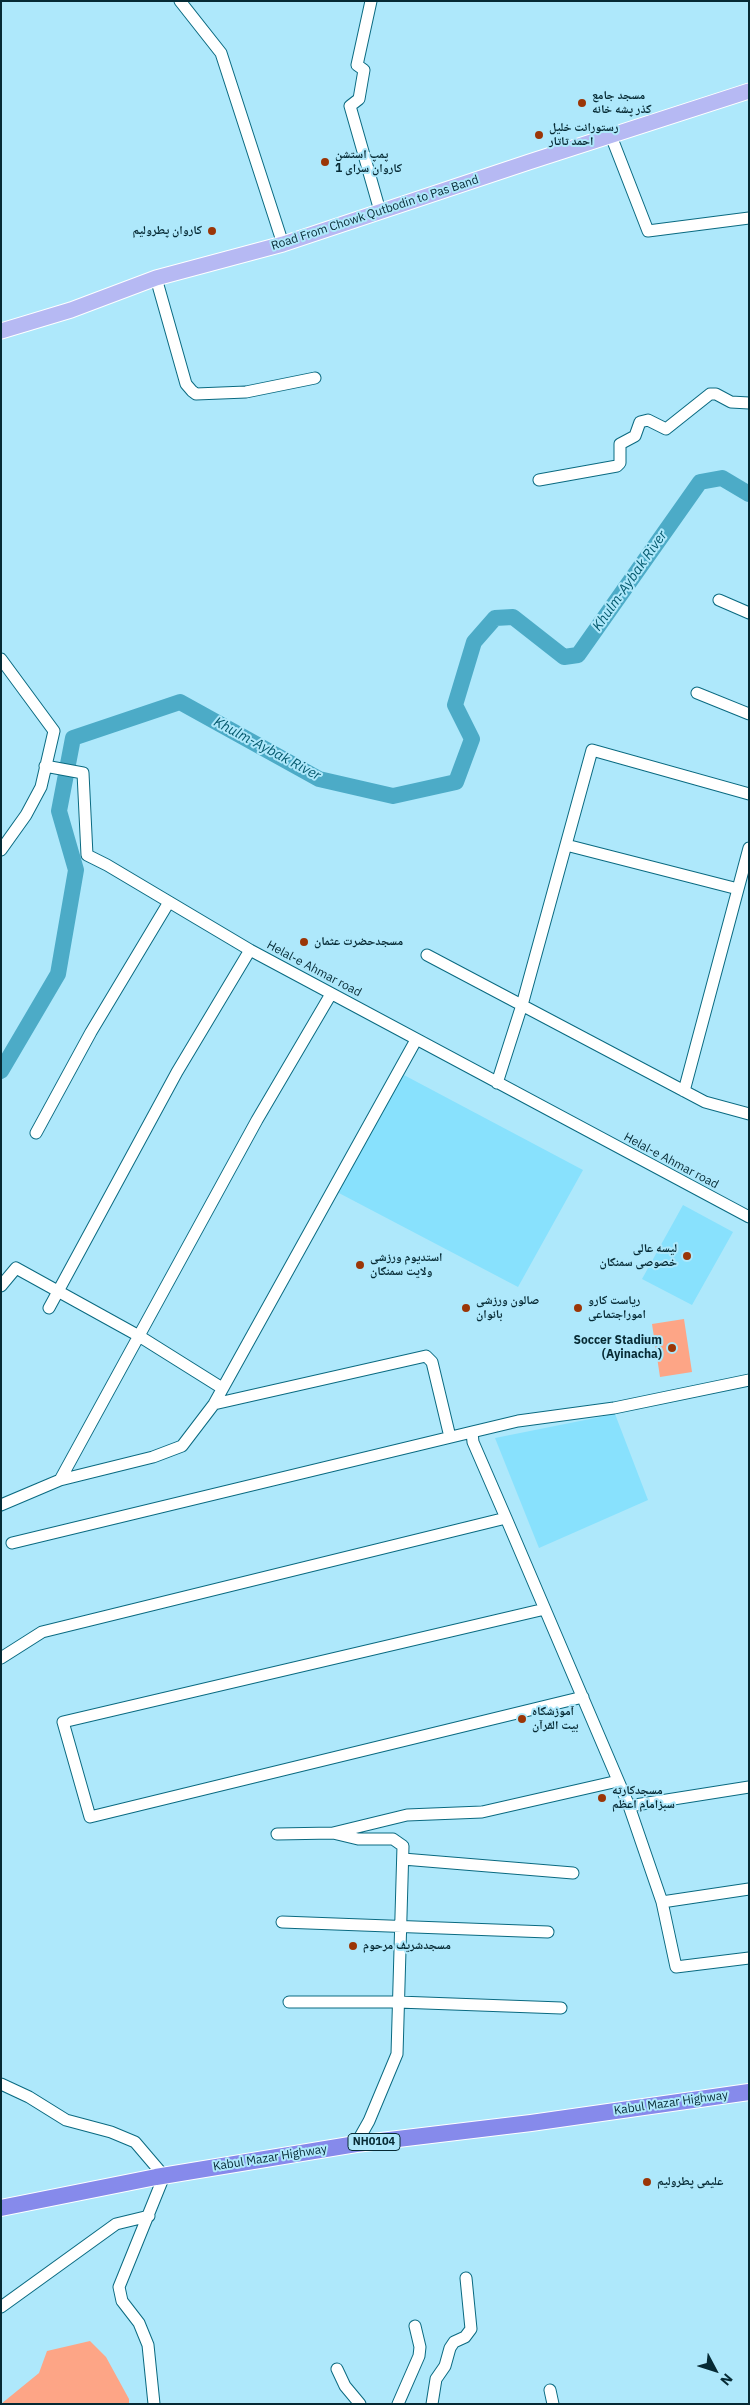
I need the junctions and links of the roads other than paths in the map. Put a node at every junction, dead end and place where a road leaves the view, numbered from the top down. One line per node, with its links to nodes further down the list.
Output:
1 (180, 1): 7 (street)
2 (371, 1): 5 (street)
3 (749, 92): 4 (main road, Road From Chowk Qutbodin to Pas Band)
4 (611, 136): 5 (main road, Road From Chowk Qutbodin to Pas Band); 6 (street)
5 (380, 211): 7 (main road, Road From Chowk Qutbodin to Pas Band)
6 (749, 218)
7 (283, 244): 8 (main road, Road From Chowk Qutbodin to Pas Band)
8 (156, 278): 9 (main road, Road From Chowk Qutbodin to Pas Band); 10 (street)
9 (1, 332)
10 (315, 378)
11 (749, 404): 12 (street)
12 (539, 480)
13 (719, 600): 14 (street)
14 (749, 613)
15 (1, 660): 18 (street)
16 (696, 694): 17 (street)
17 (749, 714)
18 (45, 766): 22 (street); 24 (street, Helal-e Ahmar road)
19 (749, 794): 20 (street)
20 (566, 845): 23 (street); 28 (street)
21 (749, 848): 23 (street)
22 (1, 850)
23 (738, 889): 31 (street)
24 (169, 902): 25 (street, Helal-e Ahmar road); 33 (street)
25 (250, 950): 27 (street, Helal-e Ahmar road); 36 (street)
26 (426, 955): 28 (street)
27 (331, 994): 29 (street, Helal-e Ahmar road); 38 (street)
28 (522, 1005): 30 (street); 31 (street)
29 (416, 1040): 30 (street, Helal-e Ahmar road); 40 (street)
30 (497, 1083): 34 (street, Helal-e Ahmar road)
31 (684, 1091): 32 (street)
32 (749, 1114)
33 (36, 1133)
34 (749, 1217)
35 (1, 1286): 36 (street)
36 (59, 1292): 37 (street); 38 (street)
37 (50, 1308)
38 (139, 1336): 40 (street); 44 (street)
39 (749, 1380): 42 (street)
40 (222, 1388): 41 (street)
41 (214, 1404): 43 (street); 44 (street)
42 (472, 1432): 43 (street); 46 (street)
43 (450, 1437): 47 (street)
44 (60, 1480): 45 (street)
45 (1, 1505)
46 (506, 1518): 48 (street); 49 (street)
47 (12, 1544)
48 (545, 1609): 50 (street); 50 (street)
49 (1, 1658)
50 (583, 1697): 51 (street)
51 (618, 1781): 53 (street); 54 (street)
52 (749, 1787): 53 (street)
53 (629, 1806): 59 (street)
54 (333, 1833): 55 (street); 56 (street)
55 (277, 1834)
56 (403, 1859): 57 (street); 61 (street)
57 (573, 1873)
58 (749, 1888): 59 (street)
59 (662, 1902): 63 (street)
60 (282, 1922): 61 (street)
61 (399, 1925): 62 (street); 65 (street)
62 (548, 1932)
63 (749, 1958)
64 (289, 2002): 65 (street)
65 (398, 2002): 66 (street); 69 (street)
66 (561, 2008)
67 (1, 2084): 70 (street)
68 (749, 2092): 69 (highway, Kabul Mazar Highway / NH0104)
69 (356, 2144): 70 (highway, Kabul Mazar Highway / NH0104)
70 (164, 2176): 71 (highway, Kabul Mazar Highway / NH0104); 72 (street)
71 (1, 2208)
72 (149, 2216): 74 (street); 78 (street)
73 (466, 2278): 81 (street)
74 (1, 2307)
75 (415, 2326): 80 (street)
76 (337, 2369): 79 (street)
77 (550, 2390): 82 (street)
78 (154, 2404)
79 (360, 2404)
80 (398, 2404)
81 (432, 2404)
82 (553, 2404)

